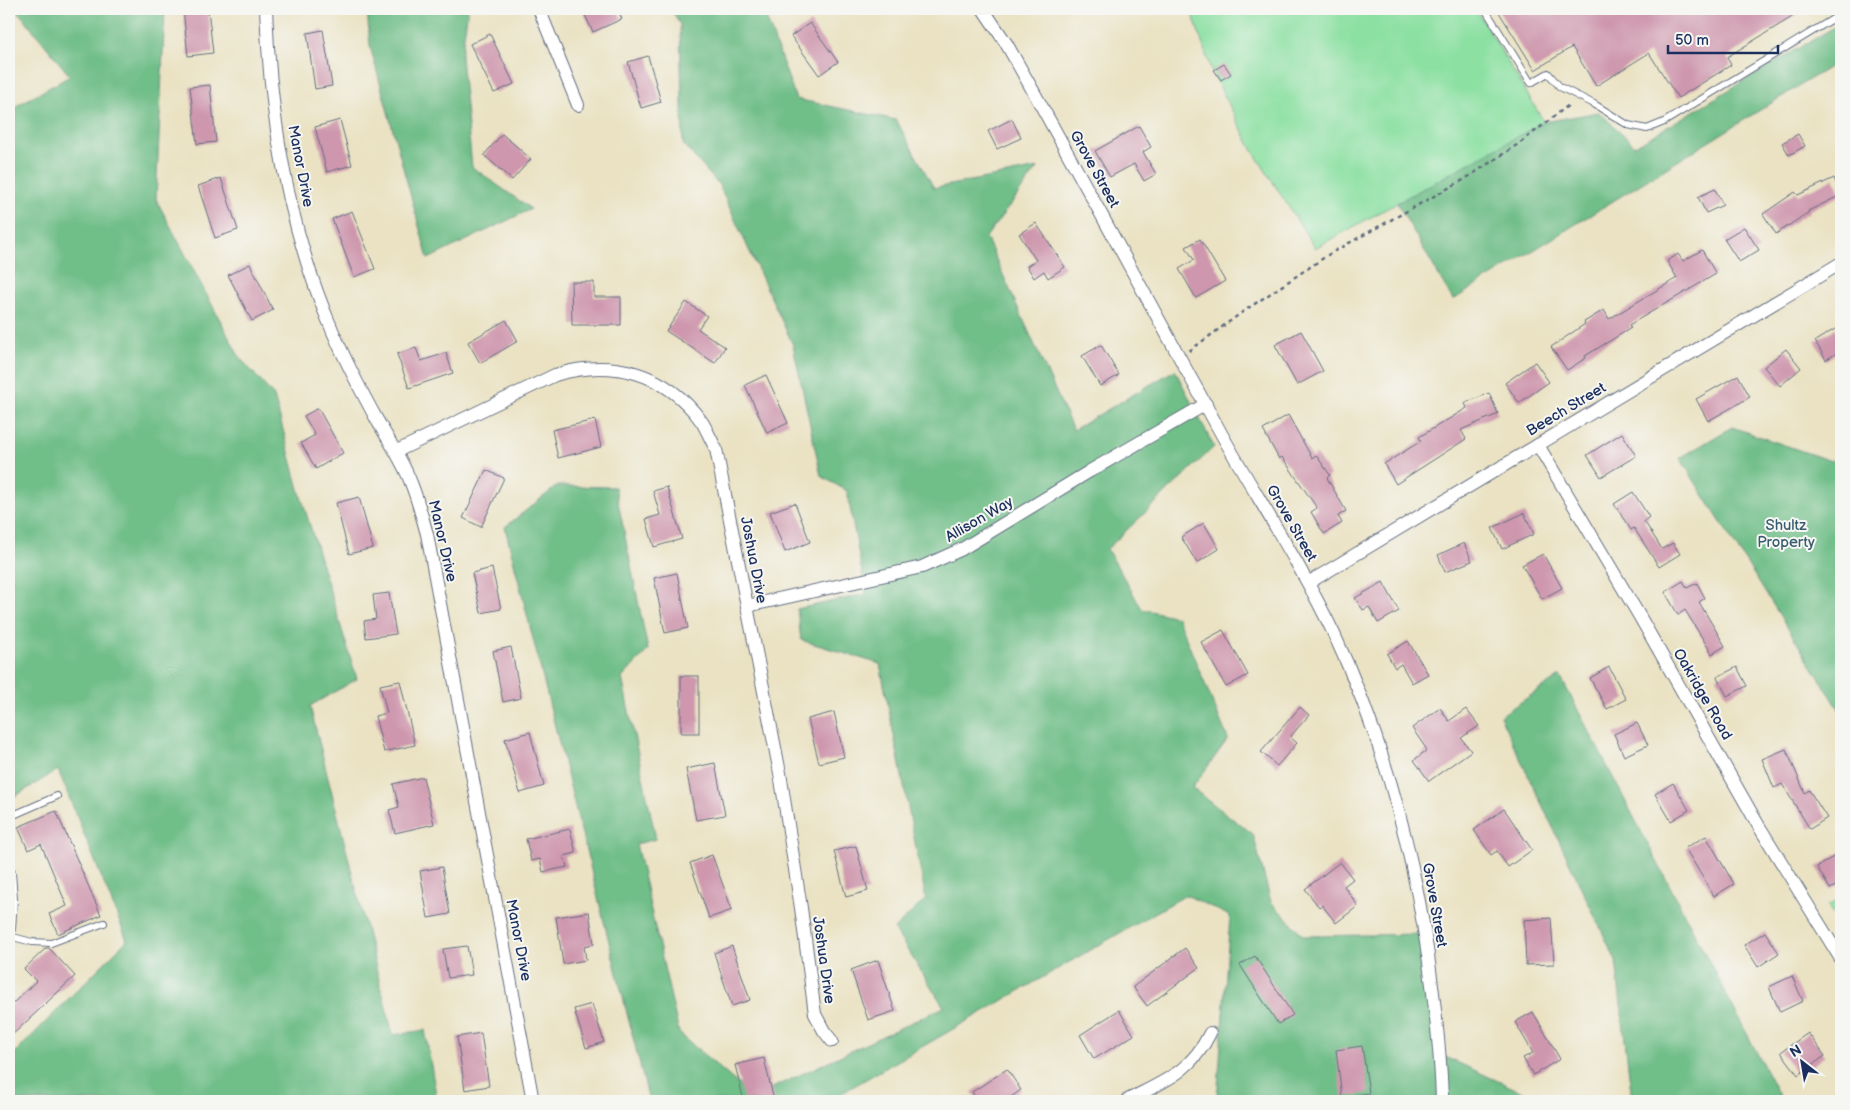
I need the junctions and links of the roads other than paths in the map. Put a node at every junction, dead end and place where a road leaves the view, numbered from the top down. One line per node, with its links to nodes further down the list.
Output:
1 (266, 9): 10 (street, Manor Drive)
2 (539, 9): 6 (street)
3 (983, 9): 8 (street, Grove Street)
4 (1485, 9): 5 (lane)
5 (1841, 14)
6 (578, 105)
7 (1841, 264): 9 (street, Beech Street)
8 (1206, 404): 11 (street, Grove Street); 12 (street, Allison Way)
9 (1538, 445): 11 (street, Beech Street); 19 (street, Oakridge Road)
10 (397, 451): 12 (street, Joshua Drive); 22 (street, Manor Drive)
11 (1308, 583): 24 (street, Grove Street)
12 (747, 606): 21 (street, Joshua Drive)
13 (57, 796): 14 (lane)
14 (9, 817)
15 (9, 873): 17 (street)
16 (104, 923): 18 (lane)
17 (9, 929)
18 (9, 936)
19 (1841, 959)
20 (1210, 1033): 23 (street)
21 (832, 1041)
22 (533, 1101)
23 (1126, 1101)
24 (1442, 1101)

